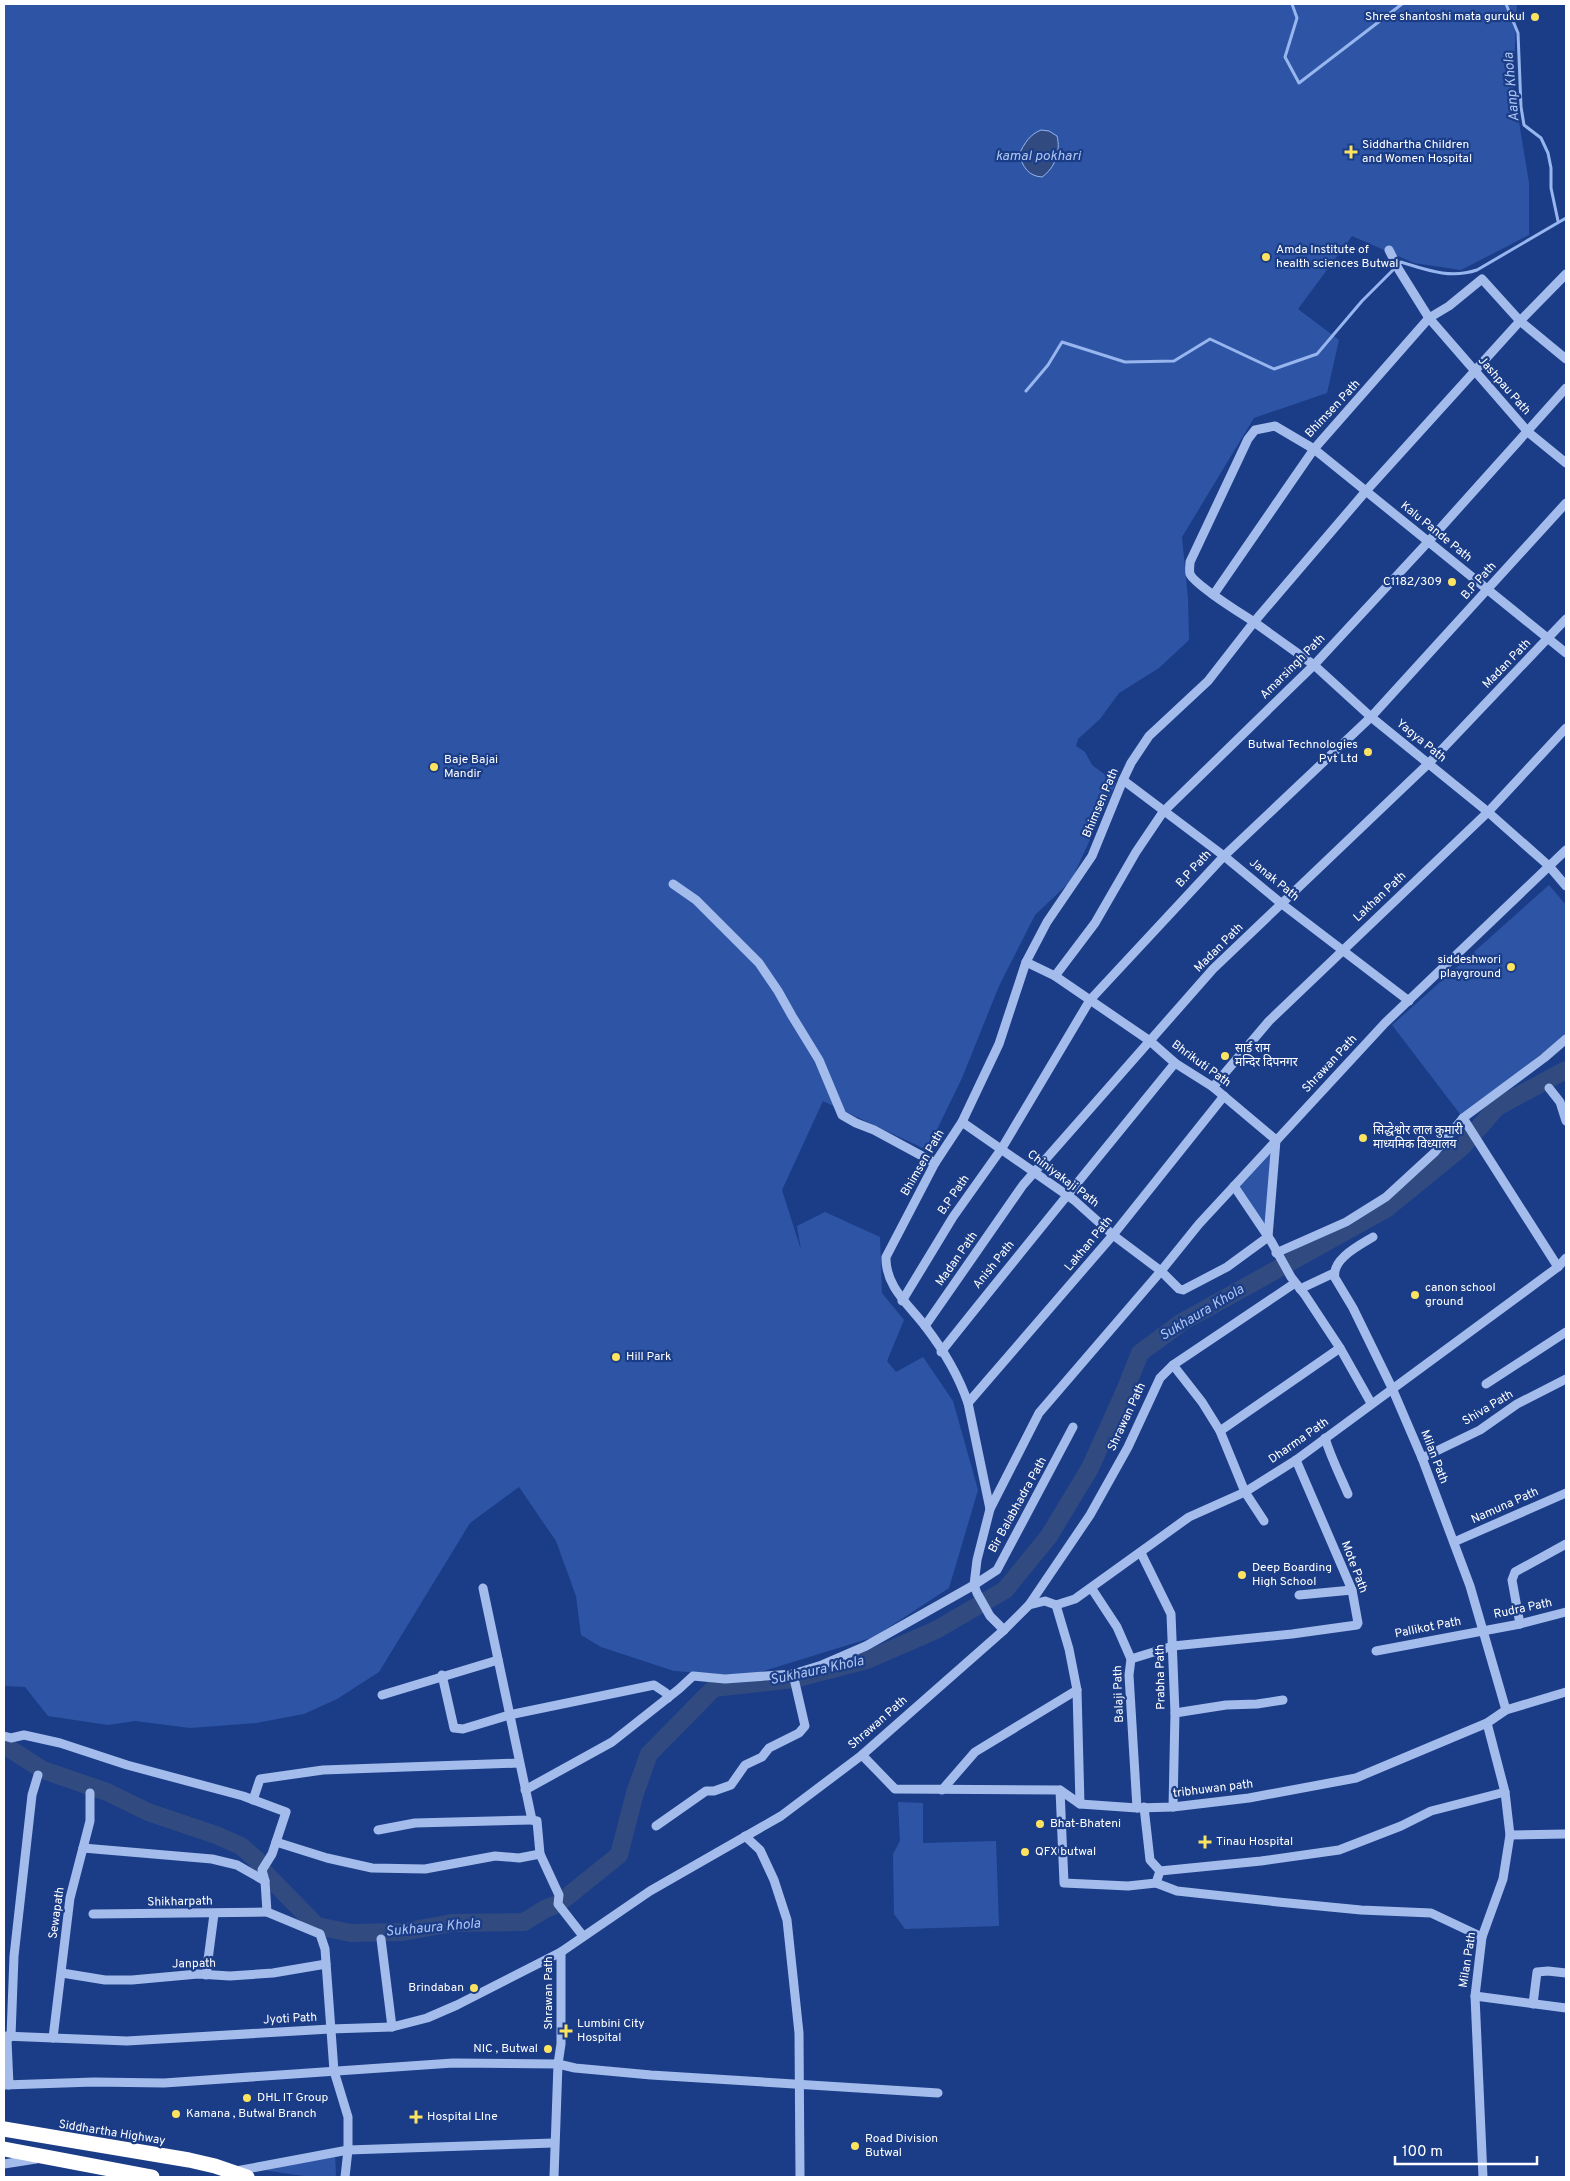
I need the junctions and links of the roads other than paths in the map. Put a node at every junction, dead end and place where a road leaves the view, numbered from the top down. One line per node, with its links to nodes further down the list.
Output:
1 (1389, 250): 3 (street, Jashpau Path)
2 (1566, 274): 4 (street)
3 (1429, 318): 4 (street, Bhimsen Path); 6 (street, Jashpau Path); 9 (street, Bhimsen Path)
4 (1520, 321): 5 (street); 6 (street)
5 (1566, 359)
6 (1474, 372): 8 (street, Jashpau Path); 11 (street)
7 (1566, 388): 8 (street, Amarsingh Path)
8 (1528, 432): 10 (street, Jashpau Path); 13 (street, Amarsingh Path)
9 (1314, 449): 11 (street, Kalu Pande Path); 15 (street); 15 (street, Bhimsen Path)
10 (1566, 463)
11 (1366, 491): 13 (street, Kalu Pande Path); 17 (street)
12 (1566, 503): 14 (street, B.P Path)
13 (1428, 542): 14 (street, Kalu Pande Path); 20 (street, Amarsingh Path)
14 (1488, 590): 18 (street, Kalu Pande Path); 21 (street, B.P Path)
15 (1214, 594): 17 (street, Bhimsen Path)
16 (1566, 620): 18 (street, Madan Path)
17 (1254, 622): 20 (street, Yagya Path); 24 (street, Bhimsen Path)
18 (1549, 639): 19 (street, Kalu Pande Path); 23 (street, Madan Path)
19 (1566, 654)
20 (1314, 665): 21 (street, Yagya Path); 25 (street, Amarsingh Path)
21 (1371, 717): 23 (street, Yagya Path); 28 (street, B.P Path)
22 (1566, 728): 26 (street, Lakhan Path)
23 (1429, 763): 26 (street, Yagya Path); 32 (street, Madan Path)
24 (1123, 780): 25 (street, Janak Path); 34 (street, Bhimsen Path)
25 (1163, 812): 28 (street, Janak Path); 35 (street, Amarsingh Path)
26 (1488, 812): 29 (street, Yagya Path); 33 (street, Lakhan Path)
27 (1566, 850): 29 (street, Shrawan Path)
28 (1224, 856): 32 (street, Janak Path); 36 (street, B.P Path)
29 (1549, 866): 31 (street, Yagya Path); 37 (street, Shrawan Path)
30 (673, 884): 49 (street)
31 (1566, 886)
32 (1282, 904): 33 (street, Janak Path); 39 (street, Madan Path)
33 (1344, 949): 37 (street, Janak Path); 41 (street, Lakhan Path)
34 (1026, 962): 35 (street, Bhrikuti Path); 45 (street, Bhimsen Path)
35 (1055, 976): 36 (street, Bhrikuti Path)
36 (1090, 1000): 39 (street, Bhrikuti Path); 48 (street, B.P Path)
37 (1409, 1001): 47 (street, Shrawan Path)
38 (1566, 1039): 46 (street)
39 (1150, 1041): 40 (street, Bhrikuti Path); 50 (street, Madan Path)
40 (1175, 1063): 41 (street, Bhrikuti Path); 52 (street, Anish Path)
41 (1213, 1087): 43 (street, Bhrikuti Path)
42 (1549, 1088): 44 (street)
43 (1224, 1096): 47 (street, Bhrikuti Path); 53 (street, Lakhan Path)
44 (1566, 1121)
45 (962, 1122): 48 (street, Chiniyakaji Path); 49 (street, Bhimsen Path)
46 (1466, 1122): 56 (street); 58 (street)
47 (1276, 1140): 51 (street, Shrawan Path); 54 (street)
48 (1002, 1148): 50 (street, Chiniyakaji Path); 62 (street, B.P Path)
49 (935, 1163): 62 (street, Bhimsen Path)
50 (1034, 1174): 52 (street, Chiniyakaji Path); 63 (street, Madan Path)
51 (1234, 1186): 54 (street); 59 (street, Shrawan Path)
52 (1066, 1195): 53 (street, Chiniyakaji Path); 66 (street, Anish Path)
53 (1113, 1235): 59 (street, Chiniyakaji Path); 72 (street, Lakhan Path)
54 (1268, 1237): 56 (street); 59 (street, Chiniyakaji Path)
55 (1373, 1238): 60 (street)
56 (1276, 1253): 61 (street)
57 (1566, 1258): 58 (street, Dharma Path)
58 (1558, 1267): 70 (street, Dharma Path)
59 (1161, 1271): 81 (street, Shrawan Path)
60 (1334, 1273): 61 (street, Shrawan Path); 70 (street, Milan Path)
61 (1296, 1283): 65 (street); 67 (street, Shrawan Path)
62 (902, 1301): 63 (street, Bhimsen Path)
63 (925, 1326): 66 (street, Bhimsen Path)
64 (1566, 1332): 69 (street)
65 (1340, 1348): 71 (street); 74 (street)
66 (941, 1352): 72 (street, Bhimsen Path)
67 (1173, 1365): 74 (street); 91 (street, Shrawan Path)
68 (1566, 1379): 76 (street, Shiva Path)
69 (1486, 1384)
70 (1392, 1388): 71 (street, Dharma Path); 76 (street, Milan Path)
71 (1371, 1402): 75 (street, Dharma Path)
72 (968, 1403): 81 (street, Bhimsen Path)
73 (1073, 1427): 88 (street, Bir Balabhadra Path)
74 (1220, 1431): 78 (street)
75 (1325, 1438): 77 (street, Dharma Path); 80 (street)
76 (1422, 1458): 83 (street, Milan Path)
77 (1296, 1460): 78 (street, Dharma Path); 89 (street, Mote Path)
78 (1245, 1492): 82 (street); 85 (street, Dharma Path)
79 (1566, 1493): 83 (street, Namuna Path)
80 (1348, 1494)
81 (990, 1508): 88 (street, Shrawan Path)
82 (1264, 1521)
83 (1454, 1542): 96 (street, Milan Path)
84 (1566, 1544): 94 (street)
85 (1141, 1553): 87 (street, Dharma Path); 97 (street, Prabha Path)
86 (483, 1588): 100 (street)
87 (1092, 1588): 92 (street, Dharma Path); 99 (street, Balaji Path)
88 (975, 1589): 95 (street); 101 (street, Bir Balabhadra Path)
89 (1352, 1590): 90 (street); 97 (street, Mote Path)
90 (1299, 1595)
91 (1029, 1605): 92 (street, Dharma Path); 95 (street, Shrawan Path)
92 (1056, 1605): 103 (street)
93 (1566, 1612): 94 (street, Rudra Path)
94 (1520, 1624): 96 (street, Rudra Path)
95 (1004, 1630): 113 (street, Shrawan Path)
96 (1484, 1630): 98 (street, Pallikot Path); 108 (street, Milan Path)
97 (1173, 1646): 99 (street); 109 (street, Prabha Path)
98 (1376, 1651)
99 (1131, 1659): 124 (street, Balaji Path)
100 (498, 1660): 102 (street); 110 (street)
101 (793, 1674): 106 (street, Bir Balabhadra Path); 126 (street)
102 (442, 1675): 105 (street); 110 (street)
103 (1077, 1690): 117 (street); 122 (street)
104 (1566, 1692): 108 (street, tribhuwan path)
105 (382, 1694)
106 (668, 1698): 110 (street); 116 (street, Bir Balabhadra Path)
107 (1283, 1700): 109 (street)
108 (1506, 1710): 111 (street, tribhuwan path)
109 (1175, 1713): 123 (street, Prabha Path)
110 (509, 1715): 114 (street)
111 (1487, 1723): 119 (street, Milan Path); 123 (street, tribhuwan path)
112 (4, 1736): 121 (street)
113 (862, 1755): 117 (street); 130 (street, Shrawan Path)
114 (519, 1763): 116 (street); 121 (street)
115 (38, 1775): 153 (street)
116 (525, 1790): 125 (street)
117 (942, 1790): 118 (street)
118 (1060, 1790): 122 (street); 136 (street)
119 (1505, 1792): 129 (street, Milan Path); 134 (street)
120 (90, 1793): 132 (street, Sewapath)
121 (253, 1800): 131 (street)
122 (1080, 1804): 124 (street, tribhuwan path)
123 (1173, 1807): 124 (street, tribhuwan path)
124 (1141, 1808): 134 (street, Balaji Path)
125 (532, 1820): 127 (street); 133 (street)
126 (656, 1826)
127 (378, 1830)
128 (1566, 1834): 129 (street)
129 (1510, 1835): 141 (street, Milan Path)
130 (745, 1836): 140 (street, Shrawan Path); 157 (street)
131 (276, 1842): 133 (street); 135 (street)
132 (83, 1848): 135 (street); 145 (street, Sewapath)
133 (540, 1854): 140 (street)
134 (1160, 1872): 136 (street)
135 (265, 1881): 137 (street)
136 (1156, 1883): 141 (street)
137 (267, 1912): 139 (street, Shikharpath); 144 (street)
138 (93, 1914): 139 (street, Shikharpath)
139 (214, 1914): 147 (street)
140 (583, 1936): 143 (street, Shrawan Path)
141 (1482, 1936): 148 (street, Milan Path)
142 (382, 1939): 151 (street)
143 (561, 1952): 151 (street, Jyoti Path); 155 (street, Shrawan Path)
144 (326, 1964): 147 (street, Janpath); 152 (street)
145 (62, 1973): 147 (street, Janpath); 154 (street, Sewapath)
146 (1566, 1973): 149 (street)
147 (206, 1975)
148 (1475, 1996): 149 (street); 172 (street, Milan Path)
149 (1533, 2004): 150 (street)
150 (1566, 2008)
151 (392, 2027): 152 (street, Jyoti Path)
152 (330, 2029): 154 (street, Jyoti Path); 156 (street)
153 (7, 2036): 154 (street, Jyoti Path); 158 (street)
154 (53, 2038)
155 (558, 2064): 156 (street); 157 (street); 161 (street, Shrawan Path)
156 (334, 2071): 158 (street); 163 (street)
157 (800, 2083): 159 (street); 171 (street)
158 (6, 2085)
159 (938, 2093)
160 (4, 2129): 166 (highway, Siddhartha Highway)
161 (553, 2143): 163 (street); 170 (street, Shrawan Path)
162 (4, 2149): 164 (highway)
163 (348, 2150): 166 (street); 169 (street)
164 (47, 2158): 165 (street); 167 (highway)
165 (4, 2164)
166 (232, 2172): 168 (highway, Siddhartha Highway)
167 (152, 2177)
168 (247, 2177)
169 (345, 2177)
170 (554, 2177)
171 (800, 2177)
172 (1484, 2177)

